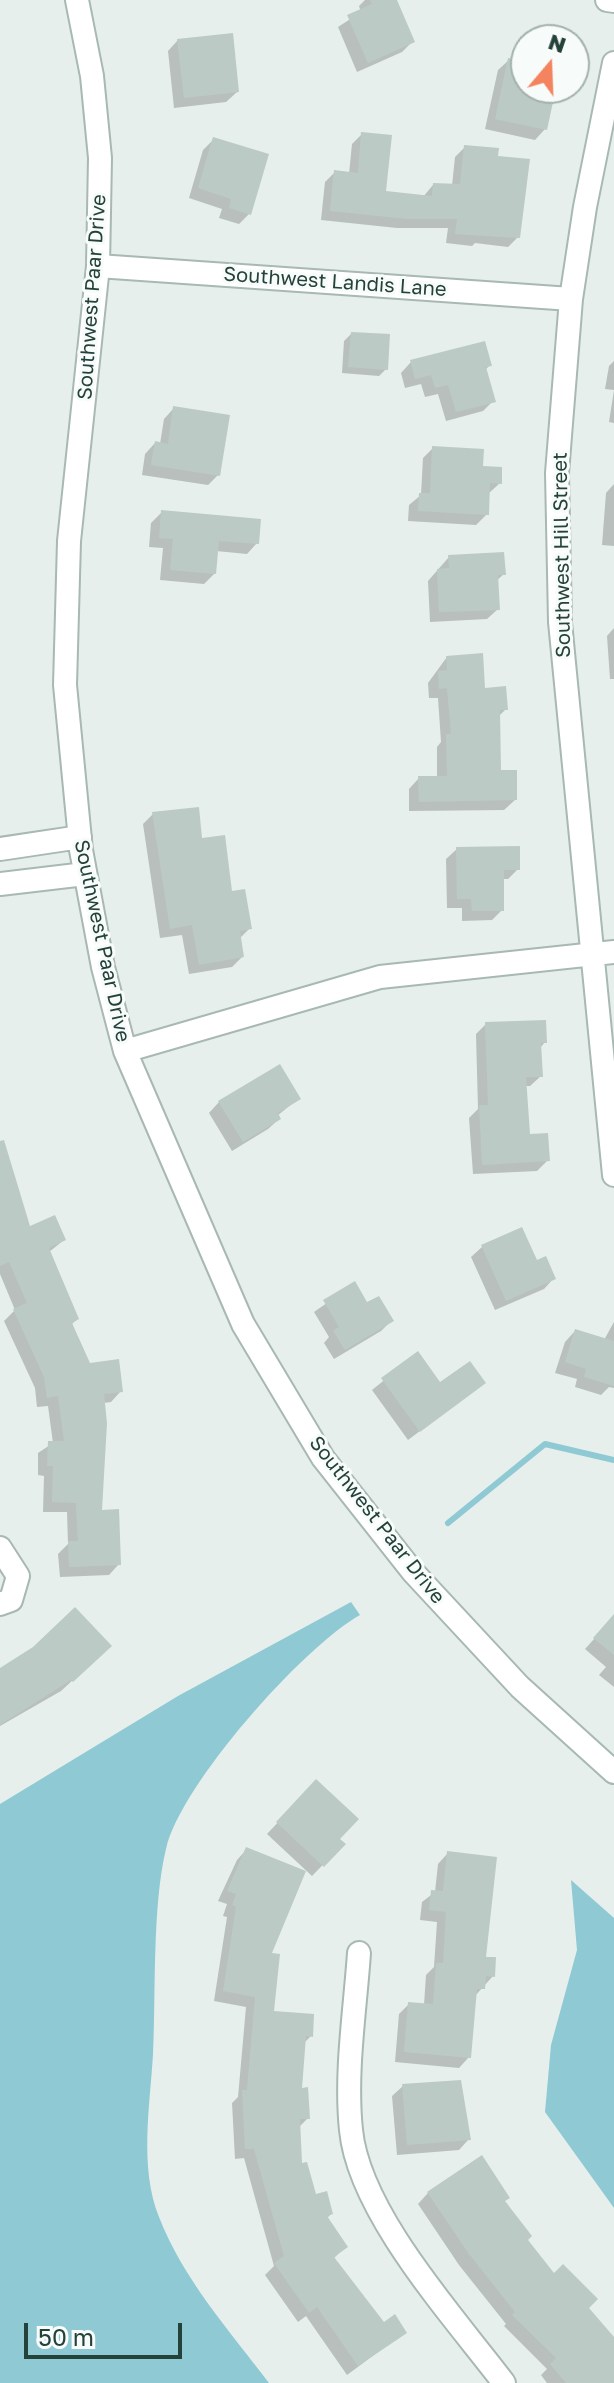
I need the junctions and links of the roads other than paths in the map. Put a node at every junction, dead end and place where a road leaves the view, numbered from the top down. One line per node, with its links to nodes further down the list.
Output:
1 (77, 0): 5 (street, Southwest Paar Drive)
2 (607, 0): 3 (street)
3 (614, 1)
4 (614, 63): 6 (street, Southwest Hill Street)
5 (98, 266): 6 (street, Southwest Landis Lane); 7 (street, Southwest Paar Drive)
6 (571, 299): 12 (street, Southwest Hill Street)
7 (80, 837): 8 (street); 9 (street, Southwest Paar Drive)
8 (0, 849)
9 (85, 874): 10 (street); 13 (street, Southwest Paar Drive)
10 (0, 884)
11 (614, 952): 12 (street)
12 (591, 954): 13 (street); 14 (street, Southwest Hill Street)
13 (125, 1051): 17 (street, Southwest Paar Drive)
14 (614, 1175)
15 (0, 1548): 16 (street)
16 (0, 1604)
17 (614, 1772)
18 (359, 1953): 19 (street)
19 (504, 2383)

